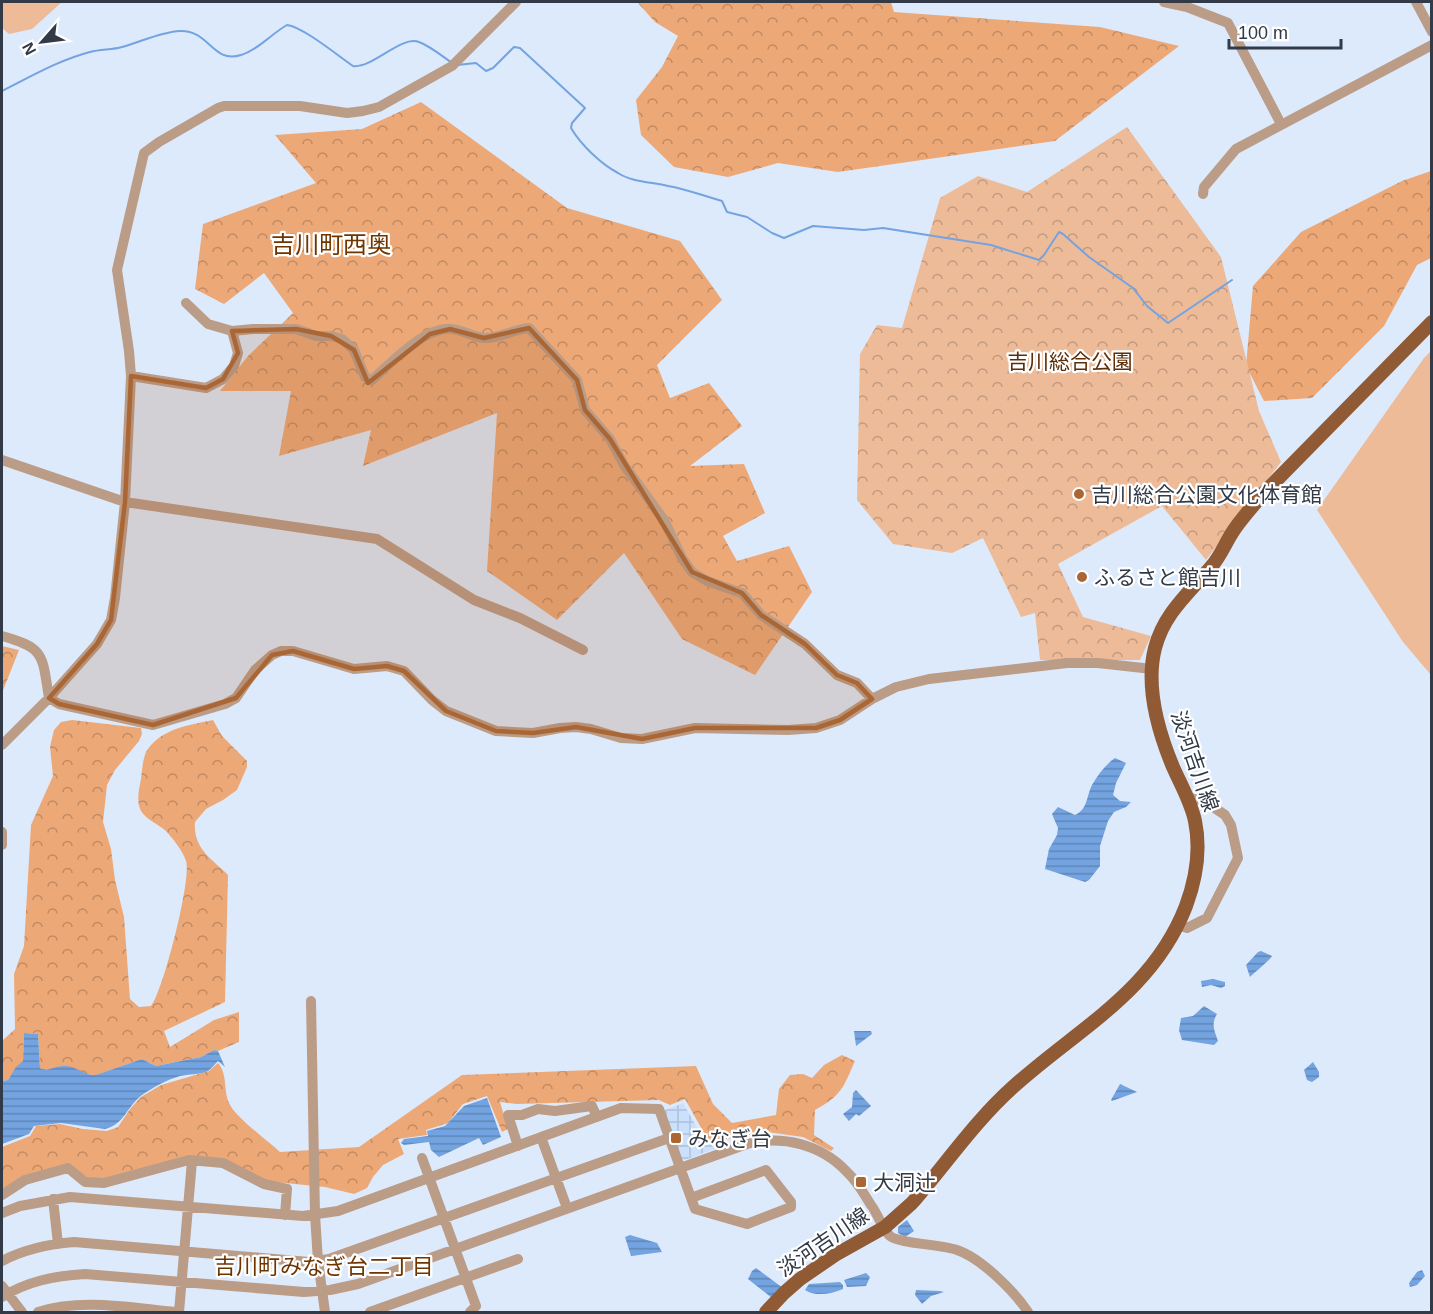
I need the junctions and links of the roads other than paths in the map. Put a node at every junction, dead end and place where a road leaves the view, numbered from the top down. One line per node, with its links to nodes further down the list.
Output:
1 (516, 2): 11 (street)
2 (1164, 2): 6 (street)
3 (1416, 2): 4 (street)
4 (1431, 32)
5 (1431, 45): 6 (street)
6 (1281, 124): 7 (street)
7 (1203, 194)
8 (186, 303): 10 (street)
9 (1431, 322): 16 (main road, 淡河吉川線)
10 (232, 331): 11 (street); 18 (street)
11 (130, 376): 13 (street)
12 (2, 460): 13 (street)
13 (125, 502): 15 (street); 17 (street)
14 (2, 636): 17 (street)
15 (583, 650)
16 (1152, 669): 18 (street); 20 (main road, 淡河吉川線)
17 (49, 698): 18 (street); 19 (street)
18 (872, 699)
19 (2, 745)
20 (1188, 799): 23 (main road, 淡河吉川線); 23 (street)
21 (2, 832): 22 (street)
22 (2, 846)
23 (1178, 925): 43 (main road, 淡河吉川線)
24 (311, 1001): 41 (street)
25 (597, 1117): 26 (street); 27 (street); 28 (street)
26 (541, 1137): 28 (street); 33 (street)
27 (669, 1138): 31 (street); 33 (street)
28 (518, 1146): 32 (street)
29 (422, 1158): 32 (street)
30 (192, 1161): 34 (street); 37 (street); 40 (street)
31 (680, 1167): 35 (street); 38 (street); 43 (street)
32 (429, 1178): 41 (street); 42 (street)
33 (556, 1178): 38 (street); 42 (street)
34 (2, 1196)
35 (691, 1198): 35 (street)
36 (52, 1199): 37 (street); 39 (street); 44 (street)
37 (188, 1206): 40 (street); 46 (street)
38 (567, 1208): 45 (street)
39 (2, 1213)
40 (285, 1215): 41 (street)
41 (315, 1215): 49 (street)
42 (443, 1218): 45 (street); 49 (street)
43 (885, 1227): 61 (main road, 淡河吉川線); 62 (street)
44 (58, 1244): 46 (street); 48 (street)
45 (454, 1249): 50 (street); 52 (street)
46 (184, 1250): 49 (street); 51 (street)
47 (518, 1260): 50 (street)
48 (2, 1261)
49 (318, 1261): 52 (street)
50 (466, 1278): 59 (street); 60 (street)
51 (181, 1282): 52 (street); 53 (street); 57 (street)
52 (323, 1291): 58 (street)
53 (4, 1292): 55 (street)
54 (107, 1309): 56 (street); 57 (street)
55 (22, 1312)
56 (38, 1312)
57 (177, 1312)
58 (325, 1312)
59 (373, 1312)
60 (471, 1312)
61 (766, 1312)
62 (1028, 1312)

